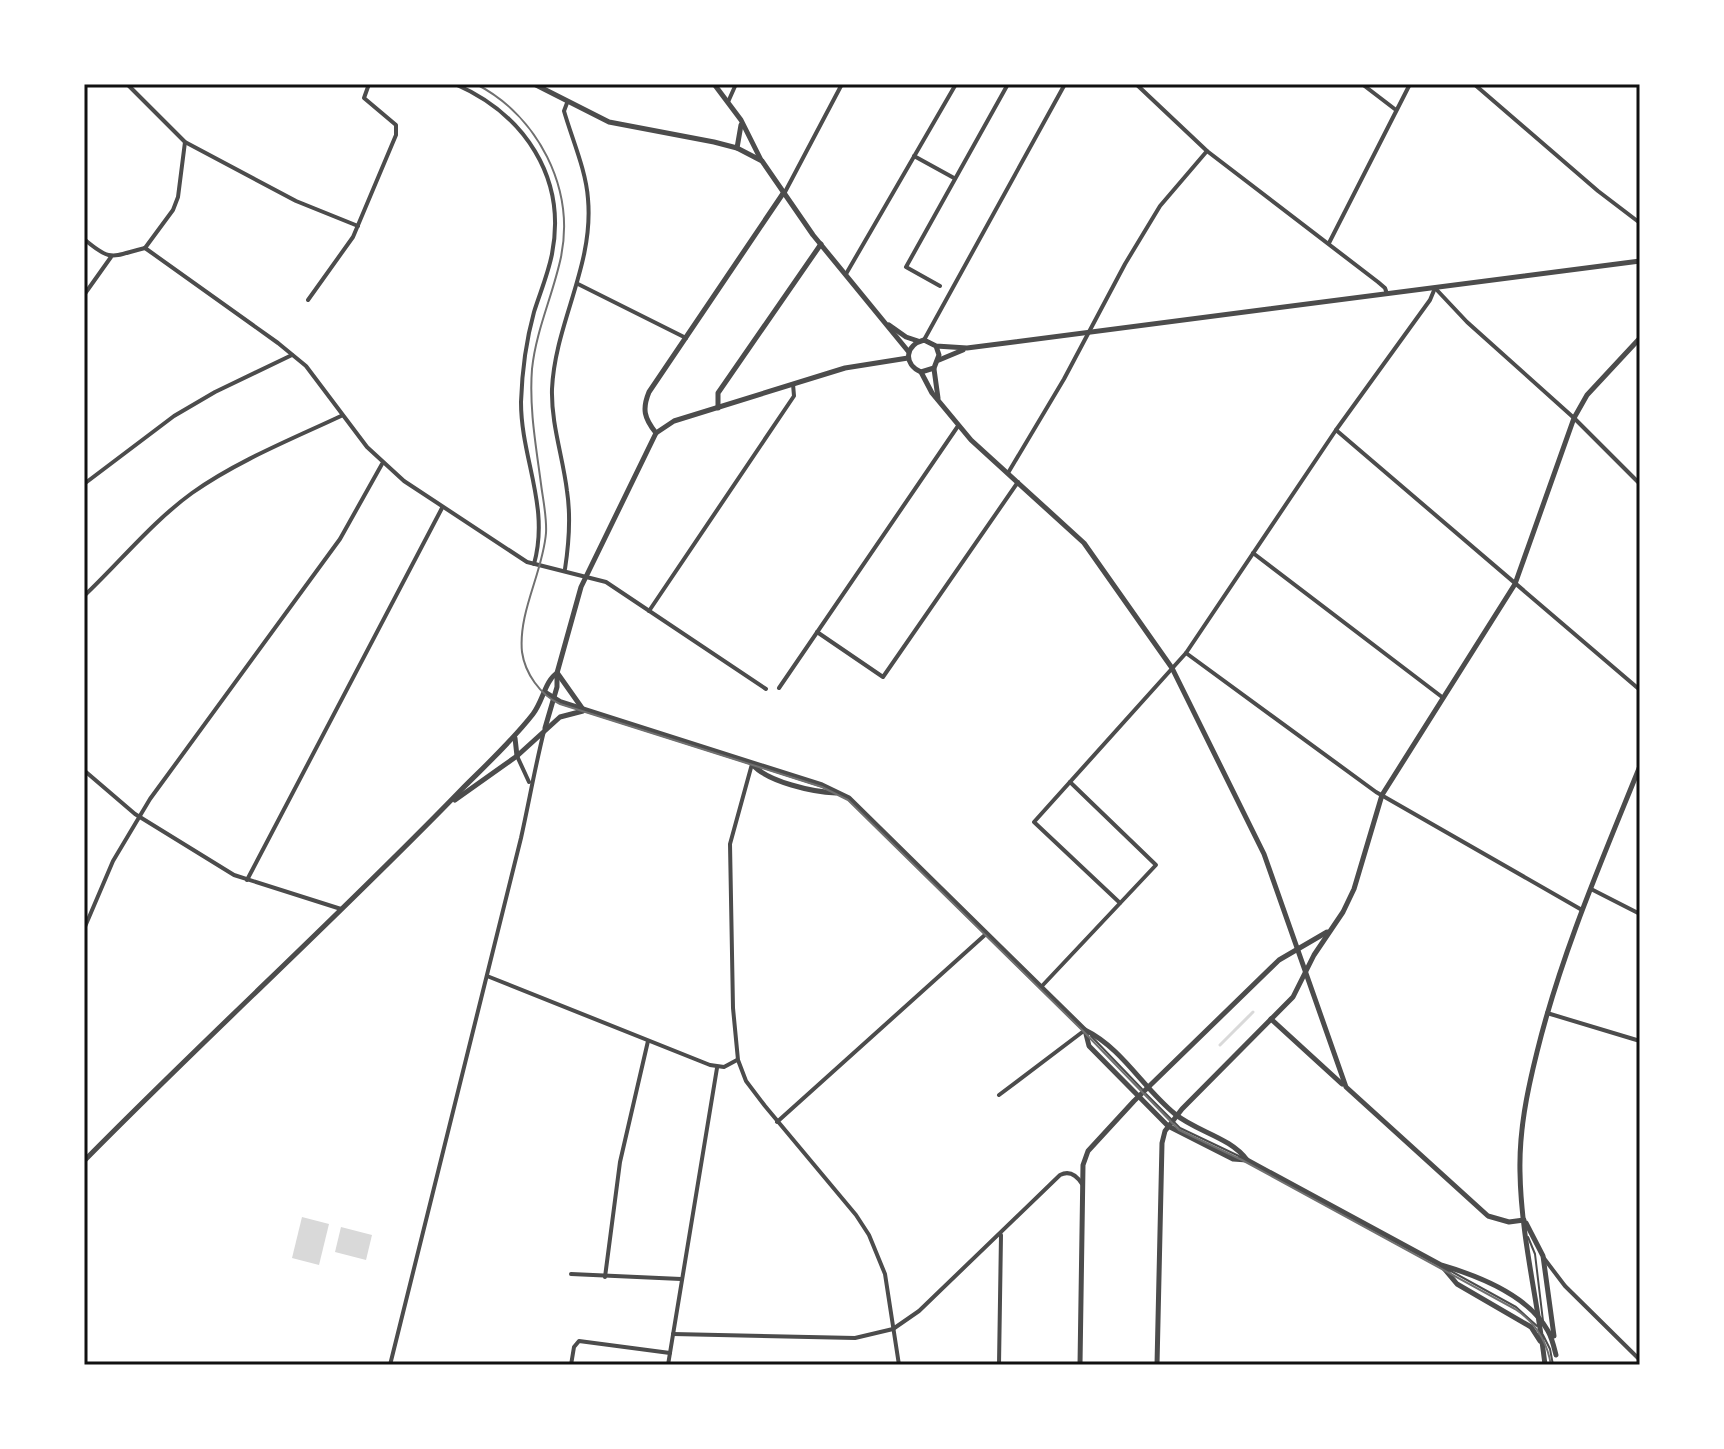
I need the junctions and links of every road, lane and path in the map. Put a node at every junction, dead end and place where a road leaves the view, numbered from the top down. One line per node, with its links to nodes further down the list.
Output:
1 (127, 84): 19 (street)
2 (369, 84): 27 (street)
3 (455, 84): 68 (street)
4 (534, 84): 16 (street)
5 (714, 84): 15 (street)
6 (736, 84): 15 (street)
7 (842, 84): 25 (street)
8 (956, 84): 22 (street)
9 (1008, 84): 24 (street)
10 (1065, 84): 45 (street)
11 (1136, 84): 21 (street)
12 (1362, 84): 17 (street)
13 (1410, 84): 17 (street)
14 (1474, 84): 26 (street)
15 (728, 102): 18 (street)
16 (567, 103): 20 (street); 35 (street)
17 (1396, 110): 29 (street)
18 (741, 120): 20 (street); 23 (street)
19 (185, 142): 27 (street); 31 (street)
20 (737, 148): 23 (street)
21 (1207, 151): 29 (street); 42 (street)
22 (914, 156): 24 (street); 34 (street)
23 (762, 161): 25 (street)
24 (955, 178): 36 (street)
25 (785, 192): 30 (street); 43 (street)
26 (1640, 223)
27 (358, 226): 40 (street)
28 (84, 239): 32 (street)
29 (1329, 243): 38 (street)
30 (821, 244): 34 (street); 55 (street)
31 (145, 248): 32 (street); 48 (street)
32 (111, 257): 39 (street)
33 (1640, 261): 37 (street)
34 (846, 274): 41 (street)
35 (578, 284): 43 (street); 69 (street)
36 (940, 286)
37 (1435, 288): 38 (street); 57 (street); 59 (street)
38 (1387, 294): 42 (street)
39 (84, 295)
40 (308, 300)
41 (885, 321): 45 (street); 49 (street)
42 (1088, 332): 47 (street); 62 (street)
43 (686, 338): 60 (street)
44 (1640, 338): 57 (street)
45 (921, 341): 46 (street); 49 (street)
46 (936, 346): 47 (street); 50 (street)
47 (967, 348): 50 (street)
48 (292, 355): 56 (street); 64 (street)
49 (908, 355): 52 (street); 53 (street)
50 (939, 360): 51 (street)
51 (934, 368): 52 (street); 54 (street)
52 (921, 372): 54 (street)
53 (793, 384): 55 (street); 73 (street)
54 (940, 402): 58 (street)
55 (718, 408): 60 (street)
56 (341, 416): 61 (street); 72 (street)
57 (1574, 418): 65 (street); 71 (street)
58 (958, 426): 62 (street); 74 (street)
59 (1336, 430): 67 (street); 71 (street)
60 (656, 433): 70 (street)
61 (382, 464): 66 (street); 95 (street)
62 (1008, 473): 63 (street)
63 (1018, 482): 74 (street); 76 (street)
64 (84, 484)
65 (1640, 484)
66 (442, 508): 68 (street); 96 (street)
67 (1253, 553): 75 (street); 82 (street)
68 (534, 564): 69 (street)
69 (565, 570): 70 (street)
70 (586, 576): 73 (street); 77 (street)
71 (1515, 584): 80 (street); 82 (street)
72 (84, 596)
73 (649, 611): 79 (street)
74 (817, 632): 78 (street)
75 (1186, 653): 76 (street); 93 (street)
76 (1172, 668): 91 (street); 107 (street)
77 (557, 673): 81 (street); 83 (street); 84 (street)
78 (779, 688)
79 (766, 689)
80 (1640, 690)
81 (545, 692): 83 (street); 86 (street)
82 (1442, 697): 93 (street)
83 (553, 699): 84 (street); 85 (street)
84 (587, 711): 85 (street); 88 (street)
85 (545, 729): 87 (street); 92 (street)
86 (515, 735): 87 (street); 94 (street)
87 (517, 756): 92 (street); 94 (street)
88 (752, 763): 106 (street); 116 (street)
89 (1640, 766): 97 (street)
90 (86, 772): 95 (street)
91 (1070, 782): 98 (street); 98 (street)
92 (530, 784): 109 (street)
93 (1382, 795): 101 (street); 105 (street)
94 (439, 813): 100 (street)
95 (141, 816): 96 (street); 102 (street)
96 (247, 880): 100 (street)
97 (1591, 889): 101 (street); 103 (street)
98 (1120, 903): 110 (street)
99 (84, 909): 102 (street)
100 (341, 909): 126 (street)
101 (1582, 910): 111 (street)
102 (90, 914): 104 (street)
103 (1640, 914)
104 (84, 929)
105 (1328, 932): 107 (street); 108 (street)
106 (987, 933): 110 (street); 123 (street)
107 (1297, 949): 108 (street); 119 (street)
108 (1305, 972): 112 (street); 118 (street)
109 (487, 976): 114 (street); 147 (street)
110 (1041, 987): 113 (street)
111 (1547, 1013): 115 (street); 128 (street)
112 (1271, 1019): 118 (street); 122 (street)
113 (1085, 1030): 119 (street); 120 (street); 121 (street)
114 (648, 1041): 117 (street); 134 (street)
115 (1640, 1041)
116 (738, 1060): 117 (street); 123 (street)
117 (717, 1068): 135 (street)
118 (1346, 1087): 128 (street)
119 (1146, 1089): 121 (street); 122 (street); 124 (lane)
120 (999, 1095)
121 (1138, 1097): 124 (street); 127 (street)
122 (1177, 1115): 124 (street); 125 (street)
123 (777, 1122): 140 (street)
124 (1170, 1124): 125 (street); 153 (street)
125 (1247, 1160): 132 (street)
126 (84, 1161)
127 (1084, 1186): 130 (street); 152 (street)
128 (1524, 1220): 129 (street); 131 (street)
129 (1525, 1229): 136 (street); 139 (lane)
130 (1001, 1233): 140 (street); 151 (street)
131 (1543, 1256): 145 (street); 146 (street)
132 (1441, 1265): 137 (street); 139 (lane); 143 (street)
133 (571, 1274): 134 (street)
134 (605, 1277): 135 (street)
135 (681, 1279): 141 (street)
136 (1534, 1292): 137 (street); 138 (street)
137 (1520, 1300): 138 (street)
138 (1537, 1316): 139 (street)
139 (1542, 1328): 142 (lane); 142 (lane); 143 (street); 145 (street)
140 (893, 1329): 141 (street); 150 (street)
141 (673, 1334): 144 (street)
142 (1546, 1340): 155 (lane)
143 (1543, 1348): 154 (street)
144 (670, 1353): 148 (street); 149 (street)
145 (1556, 1355): 155 (street)
146 (1640, 1360)
147 (390, 1365)
148 (571, 1365)
149 (668, 1365)
150 (899, 1365)
151 (999, 1365)
152 (1080, 1365)
153 (1157, 1365)
154 (1545, 1365)
155 (1555, 1365)

